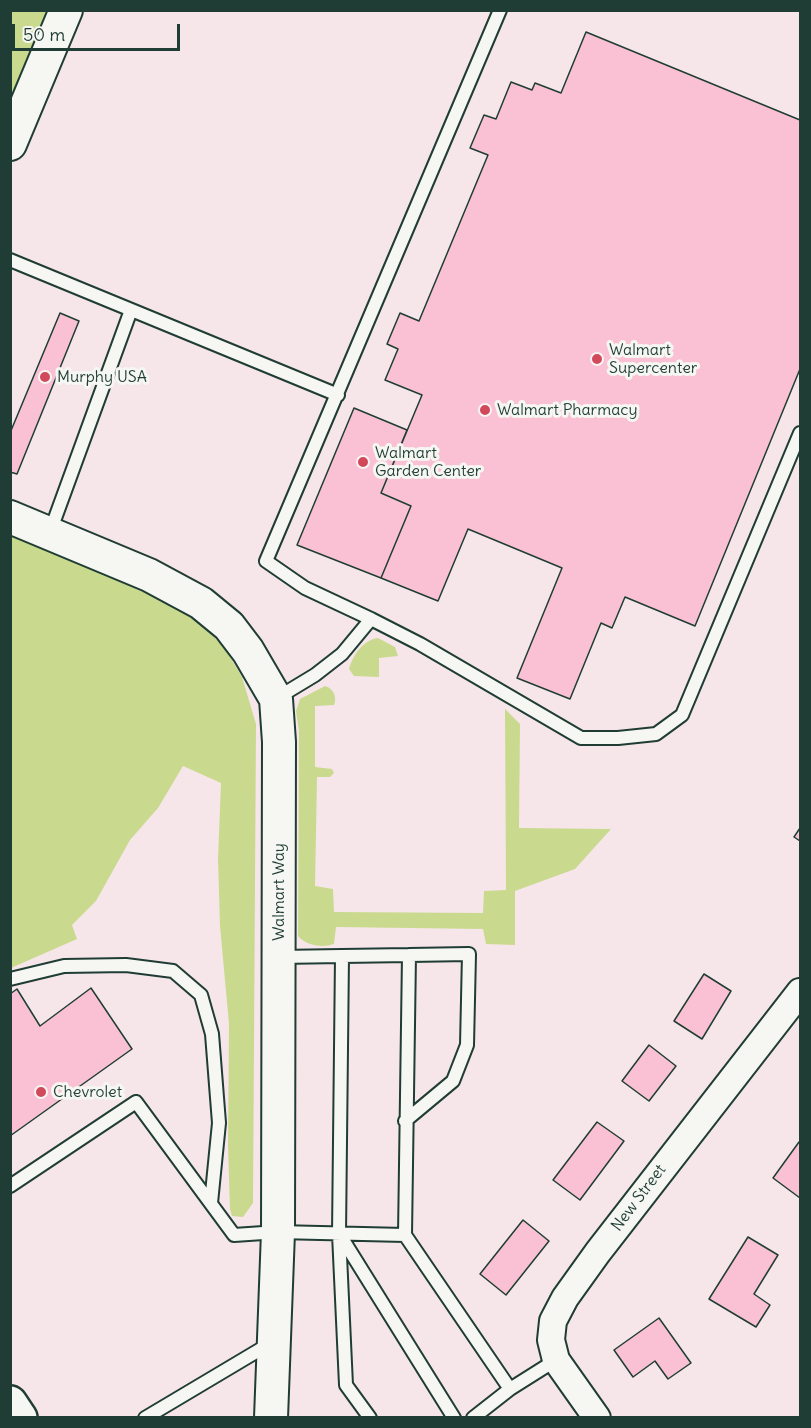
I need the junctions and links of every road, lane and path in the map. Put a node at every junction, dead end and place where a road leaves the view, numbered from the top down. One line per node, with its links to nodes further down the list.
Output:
1 (66, 10): 3 (street)
2 (500, 10): 6 (lane)
3 (10, 144)
4 (10, 260): 5 (lane)
5 (131, 310): 6 (lane); 9 (lane)
6 (338, 395): 10 (lane)
7 (801, 433): 10 (lane)
8 (10, 516): 9 (street, Walmart Way)
9 (50, 533): 11 (street, Walmart Way)
10 (370, 619): 11 (lane)
11 (276, 699): 14 (street, Walmart Way)
12 (409, 955): 13 (lane); 17 (lane); 17 (lane)
13 (342, 956): 14 (lane); 21 (lane)
14 (279, 957): 20 (street, Walmart Way)
15 (10, 979): 19 (lane)
16 (801, 992): 24 (street, New Street)
17 (405, 1121): 22 (lane)
18 (10, 1186): 19 (lane)
19 (211, 1203): 20 (lane)
20 (278, 1232): 21 (lane); 23 (street, Walmart Way)
21 (339, 1234): 22 (lane); 30 (lane); 31 (lane)
22 (405, 1235): 25 (lane)
23 (275, 1341): 28 (lane); 29 (street, Walmart Way)
24 (556, 1360): 25 (lane); 33 (street, New Street)
25 (510, 1389): 32 (lane)
26 (10, 1403): 27 (highway)
27 (20, 1418)
28 (145, 1418)
29 (271, 1418)
30 (370, 1418)
31 (454, 1418)
32 (473, 1418)
33 (597, 1418)

